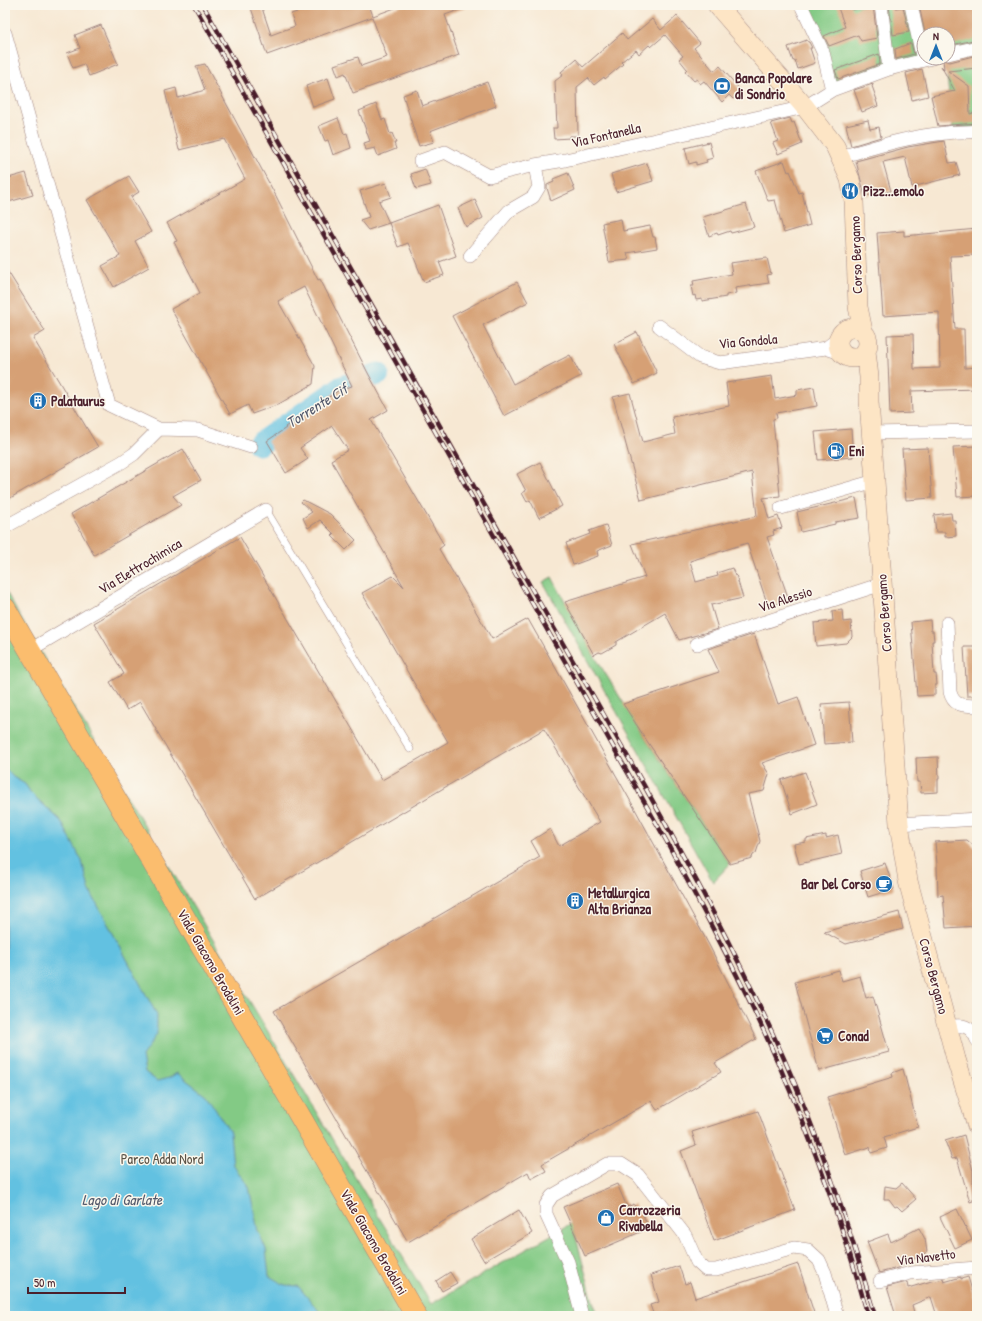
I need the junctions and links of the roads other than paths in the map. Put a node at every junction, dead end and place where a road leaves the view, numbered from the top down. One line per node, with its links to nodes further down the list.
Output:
1 (717, 5): 12 (main road, Corso Bergamo)
2 (801, 5): 11 (street)
3 (881, 5): 10 (street)
4 (911, 5): 5 (street)
5 (918, 26)
6 (5, 33): 21 (street)
7 (977, 47): 8 (street)
8 (956, 52)
9 (916, 62): 10 (street, Via Fontanella)
10 (889, 69): 11 (street, Via Fontanella)
11 (832, 90): 12 (street, Via Fontanella)
12 (804, 107): 14 (main road, Corso Bergamo); 16 (street, Via Fontanella)
13 (977, 131): 14 (street)
14 (840, 157): 18 (main road, Corso Bergamo)
15 (420, 161): 16 (street, Via Fontanella)
16 (535, 165): 17 (street)
17 (470, 256)
18 (858, 307): 20 (main road, Corso Bergamo); 20 (main road, Corso Bergamo)
19 (659, 326): 20 (street, Via Gondola)
20 (844, 346): 23 (main road, Corso Bergamo)
21 (159, 429): 24 (street); 28 (street)
22 (977, 431): 23 (street)
23 (871, 433): 25 (main road, Corso Bergamo)
24 (251, 447)
25 (875, 481): 26 (street); 29 (main road, Corso Bergamo)
26 (781, 508)
27 (266, 510): 33 (street, Via Elettrochimica); 35 (lane)
28 (5, 527)
29 (882, 584): 32 (street, Via Alessio); 37 (main road, Corso Bergamo)
30 (5, 608): 33 (main road, Viale Giacomo Brodolini)
31 (947, 623): 34 (street)
32 (698, 644)
33 (30, 650): 43 (main road, Viale Giacomo Brodolini)
34 (977, 706)
35 (410, 749)
36 (977, 819): 37 (street)
37 (899, 824): 38 (main road, Corso Bergamo)
38 (948, 1026): 39 (street); 40 (main road, Corso Bergamo)
39 (977, 1040)
40 (977, 1126)
41 (977, 1268): 42 (street, Via Navetto)
42 (880, 1281)
43 (416, 1316)
44 (582, 1316): 45 (street)
45 (837, 1316)

